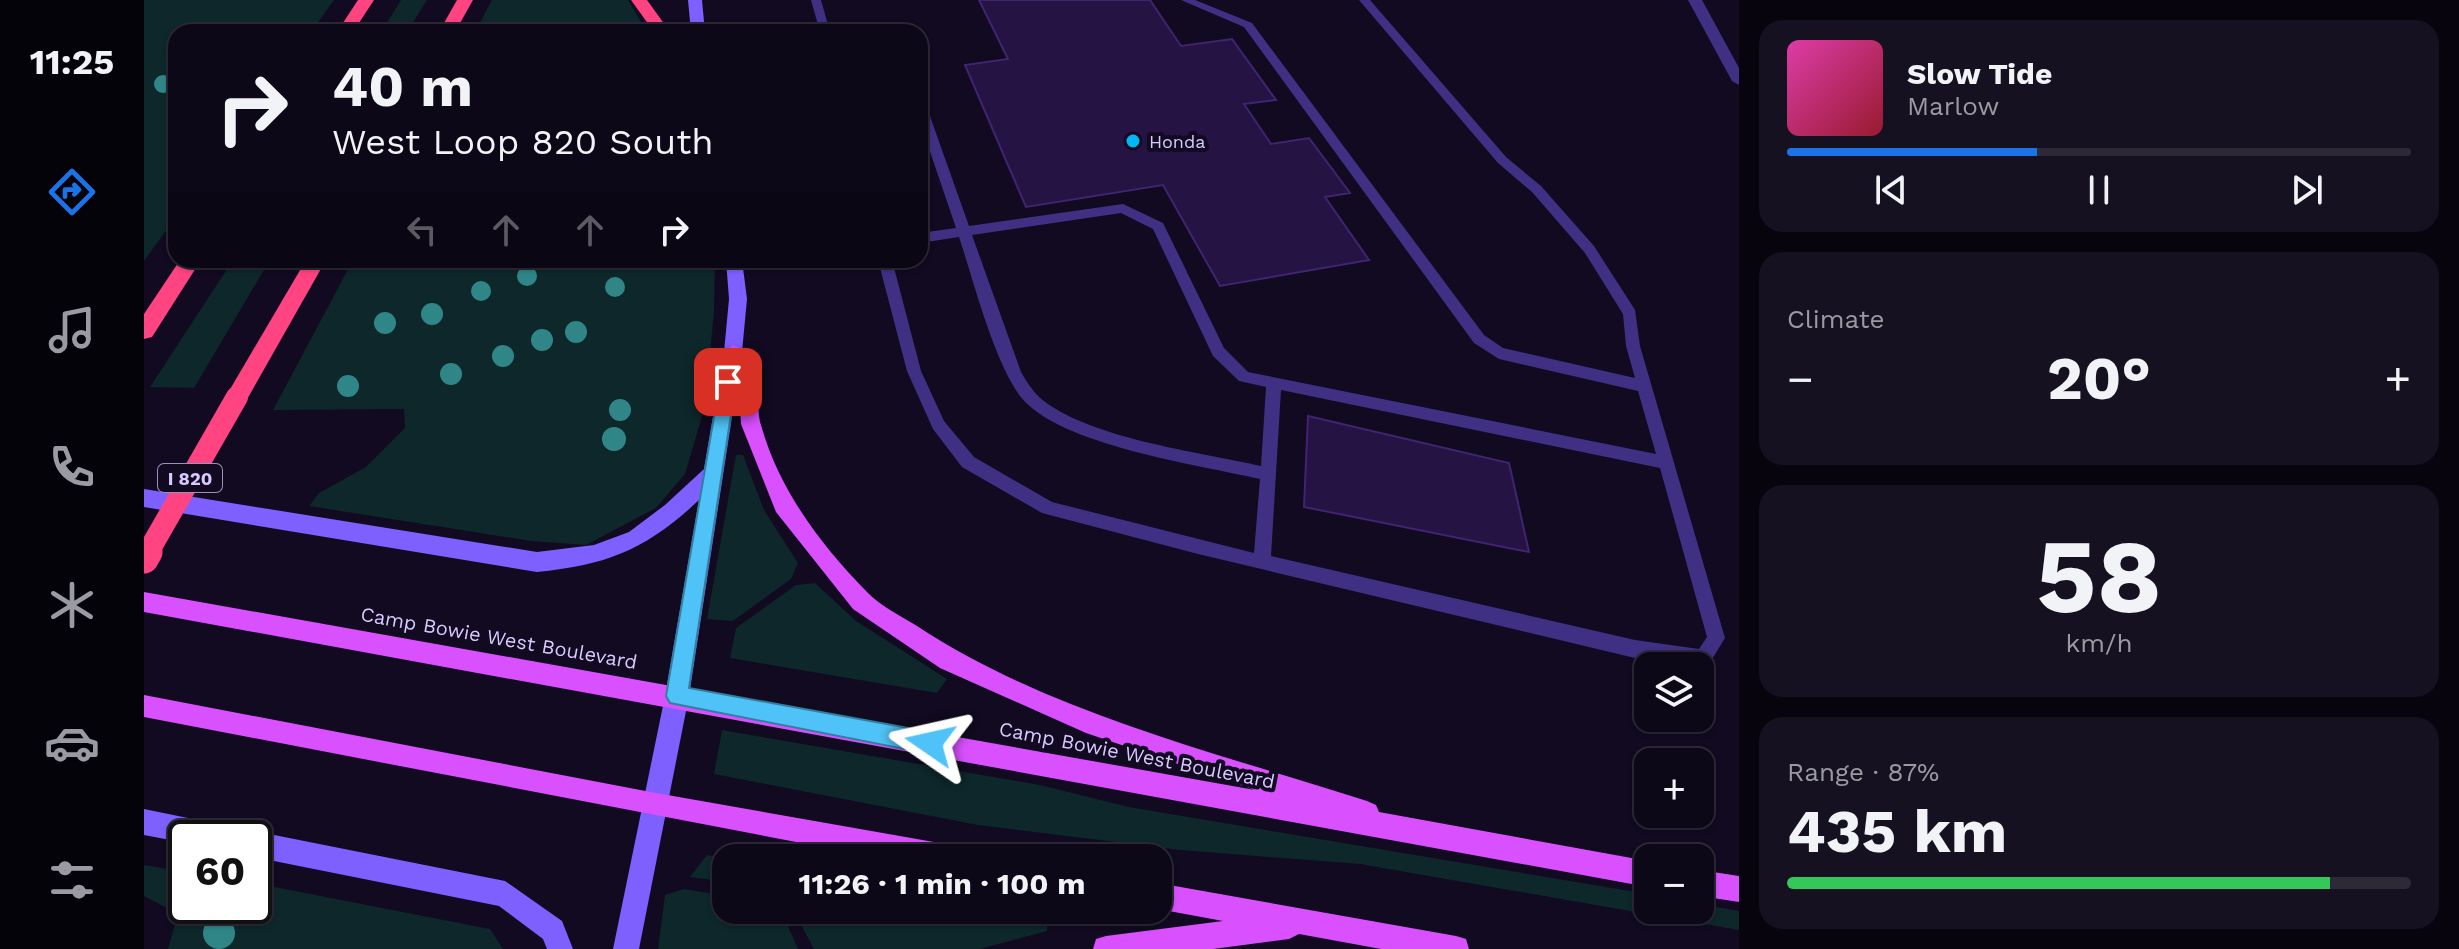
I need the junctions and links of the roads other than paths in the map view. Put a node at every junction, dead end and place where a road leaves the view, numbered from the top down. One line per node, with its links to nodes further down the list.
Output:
1 (366, 0): 9 (highway)
2 (465, 0): 10 (highway)
3 (639, 0): 11 (highway)
4 (695, 0): 12 (main road)
5 (816, 0): 13 (lane)
6 (1186, 0): 25 (lane)
7 (1364, 0): 25 (lane)
8 (1695, 0): 14 (street)
9 (350, 24)
10 (452, 24)
11 (656, 24)
12 (697, 24)
13 (823, 24)
14 (1739, 81)
15 (928, 127): 16 (lane)
16 (966, 231): 17 (lane); 24 (lane); 28 (lane)
17 (928, 237)
18 (186, 268): 22 (highway)
19 (311, 268): 30 (highway, I 820, bridge)
20 (735, 268): 23 (main road)
21 (887, 268): 31 (lane)
22 (144, 331)
23 (733, 352): 27 (main road); 38 (main road)
24 (1274, 383): 26 (lane); 28 (lane)
25 (1644, 386): 26 (lane)
26 (1666, 463): 31 (lane)
27 (714, 472): 29 (main road); 33 (main road)
28 (1268, 474): 31 (lane)
29 (144, 498)
30 (144, 559)
31 (1262, 562)
32 (144, 602): 33 (main road, Camp Bowie West Boulevard)
33 (677, 696): 35 (main road); 38 (main road, Camp Bowie West Boulevard)
34 (144, 706): 35 (main road)
35 (656, 805): 39 (main road); 47 (main road)
36 (144, 822): 37 (main road)
37 (168, 827)
38 (1443, 838): 41 (main road, Camp Bowie West Boulevard)
39 (873, 844)
40 (272, 848): 46 (main road)
41 (1634, 872)
42 (1714, 885): 43 (main road)
43 (1739, 889)
44 (1172, 898): 45 (main road)
45 (1310, 923): 48 (main road); 49 (main road)
46 (560, 949)
47 (626, 949)
48 (1106, 949)
49 (1456, 949)

